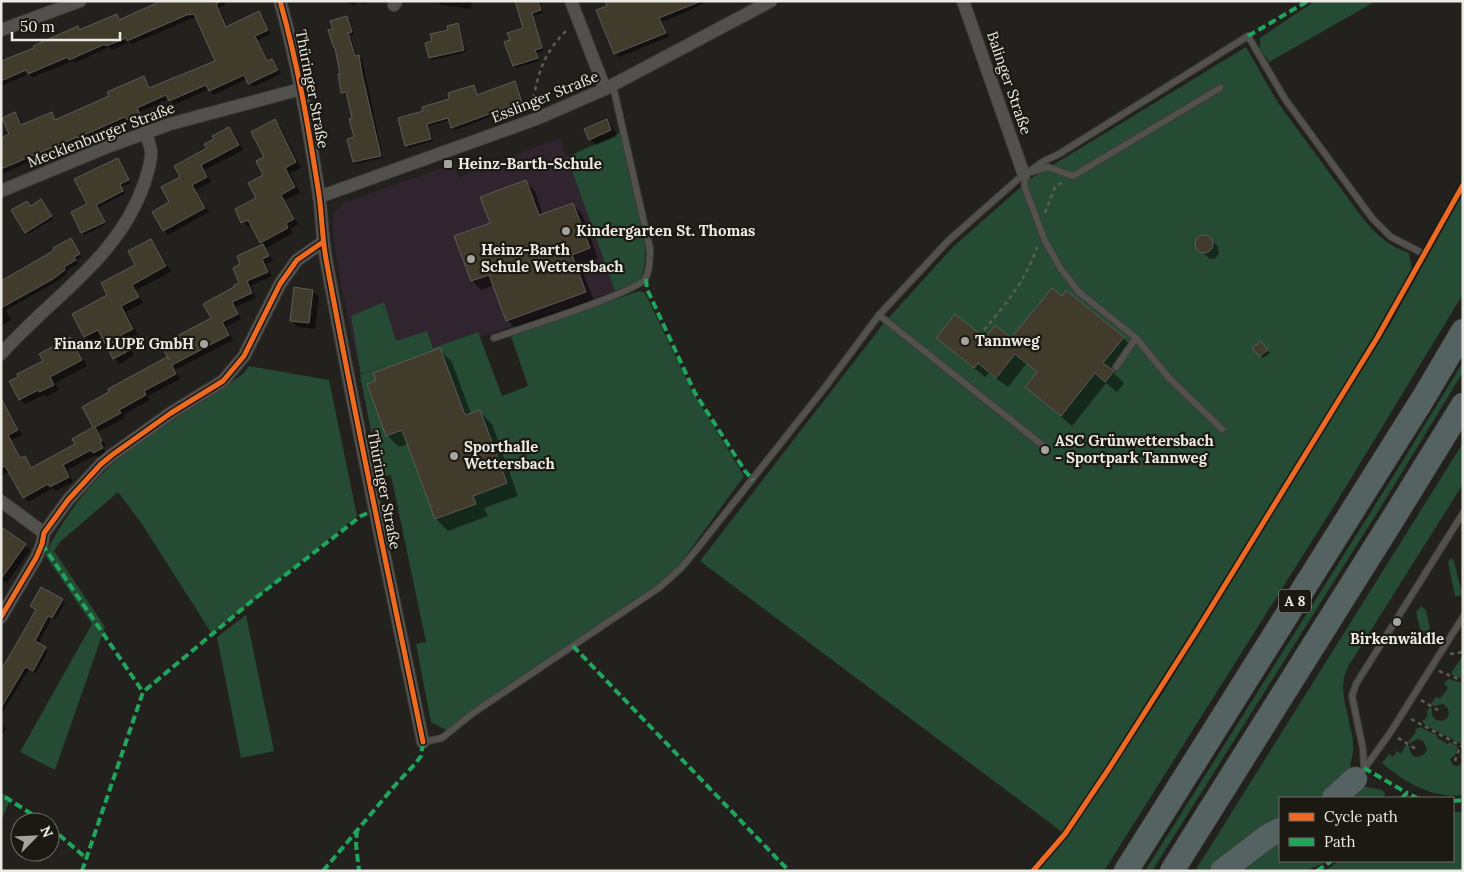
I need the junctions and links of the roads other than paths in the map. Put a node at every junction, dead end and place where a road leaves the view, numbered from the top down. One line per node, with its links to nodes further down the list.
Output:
1 (80, 1): 6 (street)
2 (280, 1): 9 (street, Thüringer Straße)
3 (571, 1): 7 (street)
4 (771, 1): 7 (street, Esslinger Straße)
5 (963, 1): 11 (street, Balinger Straße)
6 (1, 30)
7 (609, 88): 13 (street, Esslinger Straße); 18 (lane)
8 (1220, 88): 11 (lane)
9 (301, 89): 10 (street, Mecklenburger Straße); 13 (street, Thüringer Straße)
10 (146, 132): 12 (street, Mecklenburger Straße); 20 (street)
11 (1024, 175): 15 (lane); 16 (lane); 19 (lane)
12 (1, 191)
13 (320, 197): 14 (street, Thüringer Straße)
14 (322, 242): 27 (street); 30 (street, Thüringer Straße)
15 (1424, 254)
16 (879, 315): 24 (lane); 30 (lane)
17 (1463, 331): 34 (highway, A 8)
18 (494, 338)
19 (1136, 338): 21 (lane); 23 (lane)
20 (1, 354)
21 (1116, 367)
22 (1463, 405): 35 (highway, A 8)
23 (1222, 429)
24 (1046, 448)
25 (1, 501): 27 (street)
26 (1463, 513): 31 (lane)
27 (44, 533): 28 (street)
28 (1, 617)
29 (1463, 617): 31 (lane)
30 (423, 742)
31 (1360, 774): 32 (highway)
32 (1335, 797)
33 (1279, 830): 36 (highway)
34 (1126, 871)
35 (1172, 871)
36 (1222, 871)

